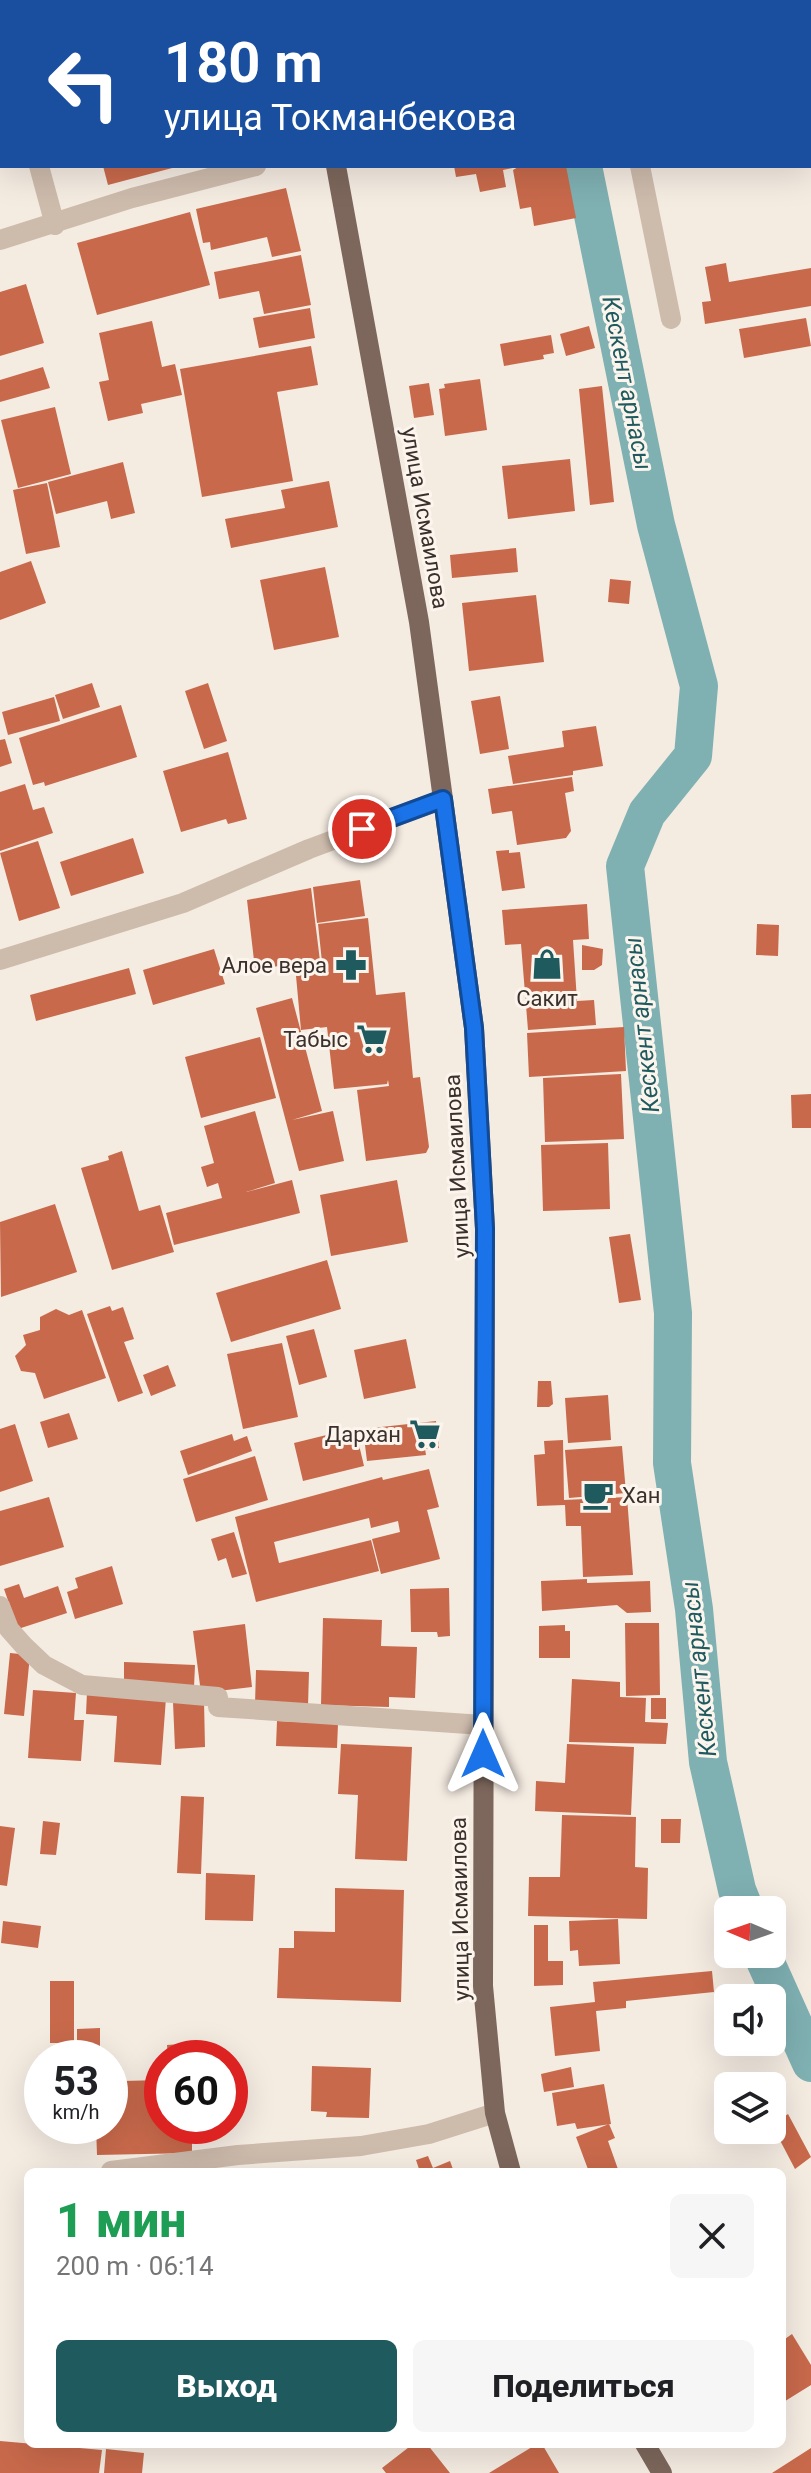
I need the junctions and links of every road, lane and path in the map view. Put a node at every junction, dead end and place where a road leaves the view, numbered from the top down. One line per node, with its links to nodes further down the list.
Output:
1 (40, 168): 5 (street)
2 (248, 168): 5 (street)
3 (336, 168): 8 (main road, улица Исмаилова)
4 (640, 168): 7 (street)
5 (55, 225): 6 (street)
6 (0, 240)
7 (671, 319)
8 (443, 799): 9 (street); 11 (main road, улица Исмаилова)
9 (0, 960)
10 (0, 1606): 11 (street)
11 (483, 1725): 12 (main road, улица Исмаилова)
12 (495, 2113): 13 (street); 14 (main road, улица Исмаилова)
13 (135, 2168)
14 (510, 2168)
15 (647, 2448): 16 (main road)
16 (662, 2473)

